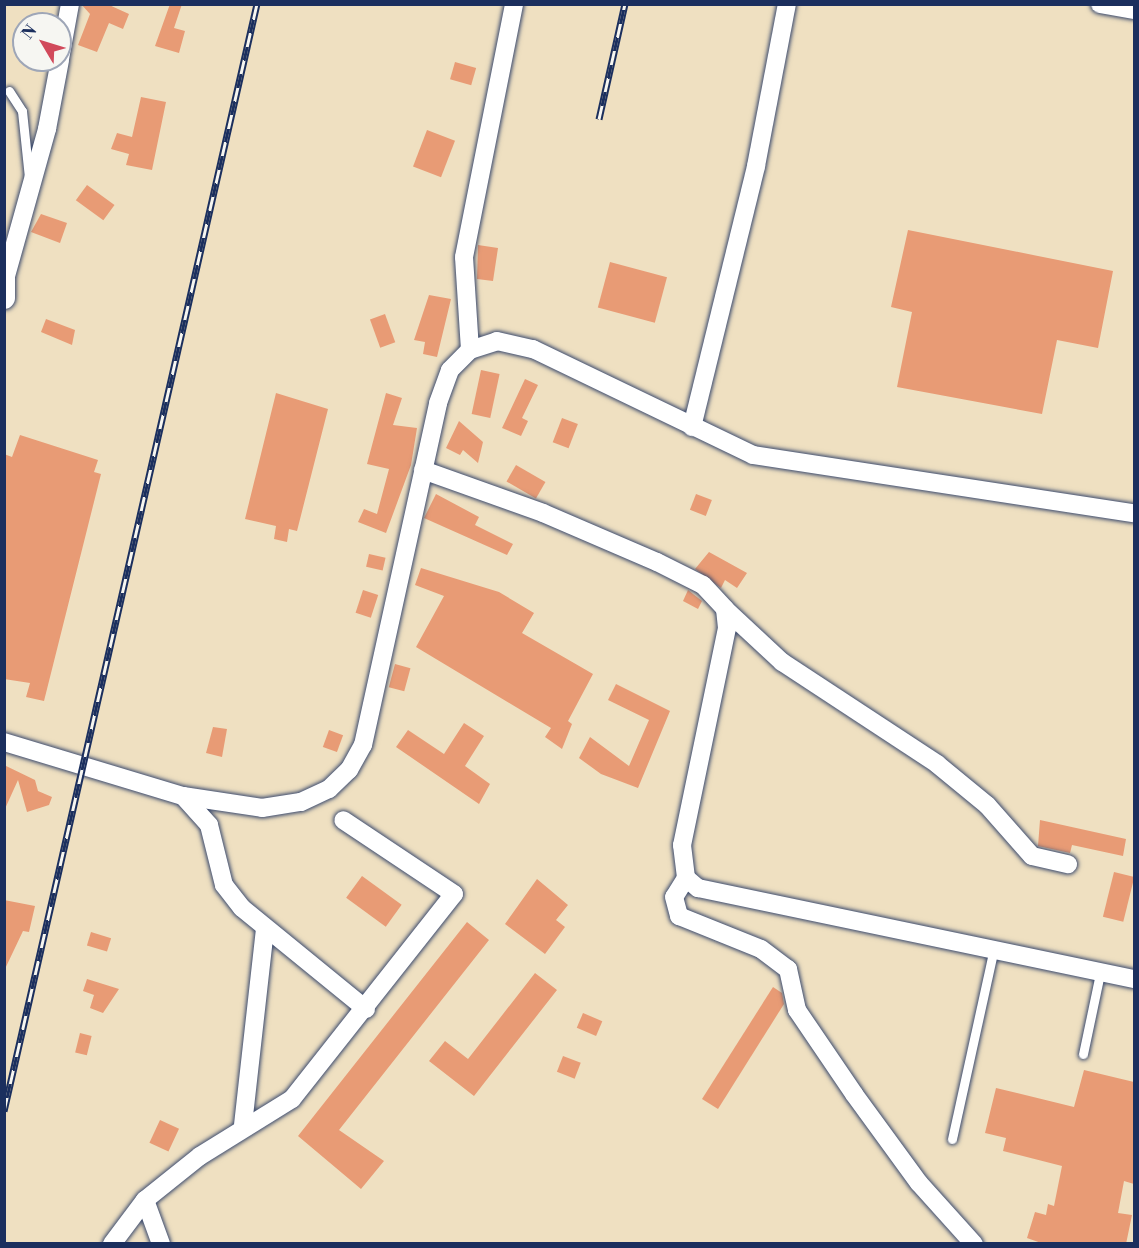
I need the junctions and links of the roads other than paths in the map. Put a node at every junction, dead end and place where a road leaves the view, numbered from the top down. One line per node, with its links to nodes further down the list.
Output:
1 (514, 4): 10 (street)
2 (786, 4): 11 (street)
3 (1100, 4): 4 (street)
4 (1134, 10)
5 (57, 72): 7 (street)
6 (9, 91): 7 (lane)
7 (31, 189): 8 (street)
8 (9, 239): 9 (street)
9 (5, 283)
10 (470, 350): 11 (street); 12 (street)
11 (692, 428): 13 (street)
12 (423, 470): 14 (street); 16 (street)
13 (1134, 513)
14 (725, 609): 18 (street); 19 (street)
15 (4, 742): 16 (street)
16 (183, 796): 20 (street)
17 (343, 820): 24 (street)
18 (1068, 864)
19 (686, 878): 21 (street); 31 (street)
20 (265, 928): 24 (street); 26 (street)
21 (994, 948): 22 (street); 27 (lane)
22 (1100, 973): 23 (street); 25 (lane)
23 (1134, 979)
24 (366, 1009): 26 (street)
25 (1083, 1054)
26 (243, 1125): 28 (street)
27 (952, 1139)
28 (145, 1200): 29 (street); 30 (street)
29 (112, 1244)
30 (161, 1244)
31 (974, 1244)

